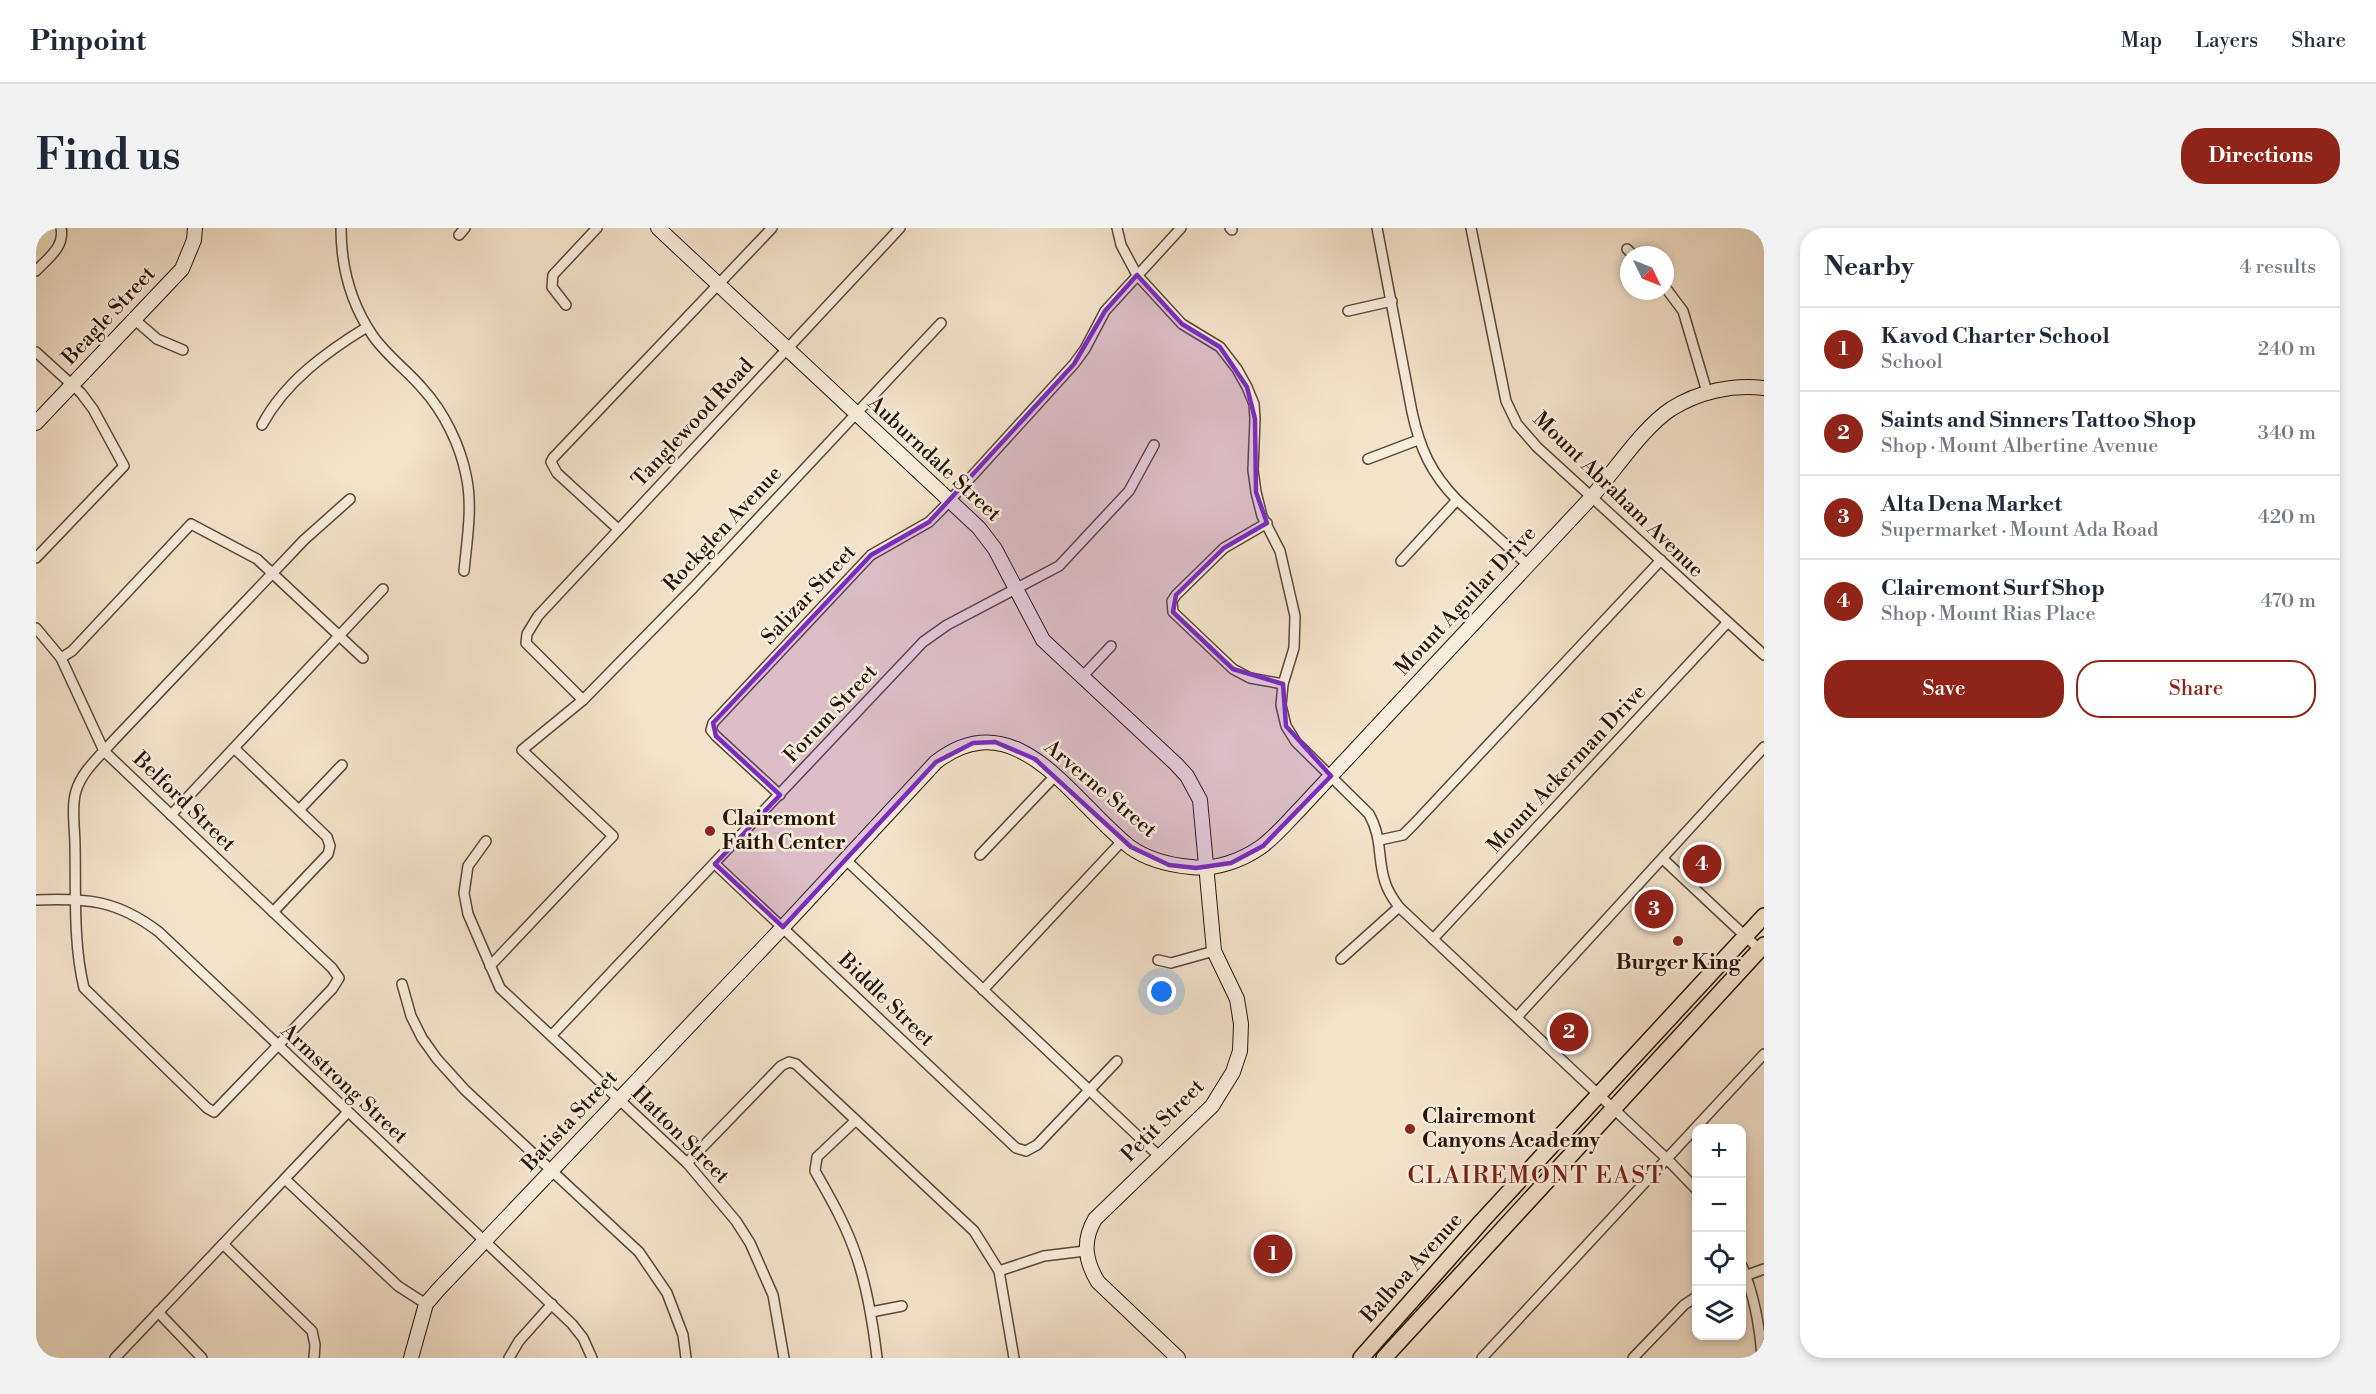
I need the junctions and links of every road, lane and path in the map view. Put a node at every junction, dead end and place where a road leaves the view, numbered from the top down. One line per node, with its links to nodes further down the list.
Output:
1 (61, 228): 12 (street)
2 (195, 228): 19 (street, Beagle Street)
3 (340, 228): 21 (street)
4 (597, 228): 17 (street)
5 (658, 228): 14 (street, Auburndale Street)
6 (772, 228): 14 (street)
7 (900, 228): 23 (street, Tanglewood Road)
8 (1117, 228): 13 (street)
9 (1181, 228): 13 (street, Salizar Street)
10 (1377, 228): 16 (street)
11 (1471, 228): 34 (street, Mount Abraham Avenue)
12 (36, 271)
13 (1137, 275): 36 (street, Salizar Street); 38 (street)
14 (718, 286): 23 (street, Auburndale Street); 39 (street)
15 (1674, 299): 27 (street)
16 (1392, 302): 18 (street); 31 (street)
17 (566, 305)
18 (1348, 311)
19 (134, 319): 22 (street); 25 (street, Beagle Street)
20 (941, 323): 28 (street, Rockglen Avenue)
21 (367, 327): 30 (street); 44 (street)
22 (183, 350)
23 (786, 350): 28 (street, Auburndale Street); 39 (street, Tanglewood Road)
24 (36, 352): 25 (street)
25 (72, 385): 29 (street, Beagle Street); 40 (street)
26 (1764, 388): 27 (street, Mount Aguilar Drive)
27 (1707, 392): 34 (street, Mount Aguilar Drive)
28 (856, 415): 36 (street, Auburndale Street); 57 (street, Rockglen Avenue)
29 (36, 423)
30 (262, 425)
31 (1418, 440): 33 (street); 37 (street)
32 (1154, 445): 47 (street, Forum Street)
33 (1368, 459)
34 (1592, 496): 41 (street, Mount Abraham Avenue); 43 (street, Mount Aguilar Drive)
35 (350, 499): 45 (street)
36 (950, 500): 47 (street, Auburndale Street); 64 (street, Salizar Street)
37 (1457, 500): 42 (street); 43 (street)
38 (1267, 523): 56 (street); 56 (street)
39 (618, 529): 57 (street, Tanglewood Road)
40 (36, 558)
41 (1661, 560): 48 (street, Mount Abraham Avenue); 68 (street)
42 (1401, 561)
43 (1528, 565): 63 (street, Mount Aguilar Drive)
44 (464, 571)
45 (272, 573): 50 (street); 53 (street); 60 (street)
46 (383, 589): 50 (street)
47 (1015, 590): 55 (street, Auburndale Street); 64 (street, Forum Street)
48 (1727, 623): 52 (street, Mount Abraham Avenue); 82 (street, Mount Ackerman Drive)
49 (36, 628): 53 (street, Belford Street)
50 (339, 636): 54 (street); 59 (street)
51 (1111, 646): 55 (street)
52 (1764, 655)
53 (61, 658): 60 (street, Belford Street)
54 (363, 658)
55 (1082, 677): 74 (street, Auburndale Street)
56 (1283, 684): 63 (street)
57 (583, 700): 87 (street, Rockglen Avenue)
58 (1764, 747): 71 (street)
59 (234, 748): 65 (street); 66 (street)
60 (104, 751): 66 (street, Belford Street); 75 (street)
61 (342, 765): 65 (street)
62 (1055, 776): 67 (street, Arverne Street); 70 (street); 72 (street, Arverne Street)
63 (1331, 776): 68 (street); 74 (street, Mount Aguilar Drive)
64 (780, 795): 73 (street, Forum Street)
65 (299, 810): 78 (street)
66 (171, 815): 78 (street, Belford Street)
67 (1123, 840): 74 (street, Arverne Street); 89 (street)
68 (1380, 840): 77 (street)
69 (486, 841): 87 (street, Hatton Street)
70 (981, 855)
71 (1663, 859): 81 (street); 90 (street)
72 (846, 860): 80 (street, Batista Street); 89 (street)
73 (715, 864): 80 (street, Biddle Street); 91 (street, Forum Street)
74 (1207, 868): 84 (street, Petit Street)
75 (77, 898): 76 (street, Armstrong Street); 92 (street, Armstrong Street); 92 (street)
76 (36, 900)
77 (1399, 907): 82 (street); 85 (street)
78 (273, 912): 92 (street, Belford Street)
79 (1764, 916): 81 (main road, Balboa Avenue)
80 (783, 927): 95 (street, Biddle Street); 97 (street, Batista Street)
81 (1745, 936): 83 (street); 96 (main road, Balboa Avenue)
82 (1433, 939): 90 (street)
83 (1762, 947): 98 (main road, Balboa Avenue)
84 (1215, 951): 86 (street); 101 (street, Petit Street)
85 (1341, 959)
86 (1158, 960)
87 (490, 966): 91 (street, Hatton Street)
88 (402, 984): 104 (street)
89 (983, 990): 95 (street)
90 (1517, 1017): 96 (street)
91 (552, 1035): 97 (street, Hatton Street)
92 (278, 1046): 99 (street, Armstrong Street)
93 (1764, 1054): 102 (street)
94 (1117, 1062): 95 (street)
95 (1089, 1090): 101 (street)
96 (1598, 1094): 98 (street); 132 (main road, Balboa Avenue)
97 (619, 1100): 103 (street, Hatton Street); 104 (street, Batista Street)
98 (1613, 1107): 102 (street); 133 (main road, Balboa Avenue)
99 (348, 1112): 105 (street); 107 (street, Armstrong Street)
100 (855, 1121): 103 (street); 111 (street); 119 (street)
101 (1159, 1156): 109 (street, Petit Street)
102 (1667, 1159): 106 (street); 134 (street)
103 (687, 1163): 128 (street, Hatton Street)
104 (553, 1171): 107 (street, Batista Street); 127 (street)
105 (285, 1179): 108 (street); 115 (street)
106 (1692, 1185)
107 (484, 1241): 115 (street, Batista Street); 116 (street, Armstrong Street)
108 (222, 1244): 118 (street); 123 (street)
109 (1085, 1251): 111 (street); 131 (street)
110 (1764, 1269): 112 (street)
111 (999, 1271): 130 (street)
112 (1746, 1275)
113 (1746, 1283): 135 (street)
114 (1692, 1300): 120 (street)
115 (426, 1304): 124 (street, Batista Street)
116 (552, 1304): 125 (street); 126 (street, Armstrong Street)
117 (902, 1306): 119 (street)
118 (158, 1312): 121 (street); 122 (street)
119 (871, 1312): 129 (street)
120 (1636, 1357)
121 (115, 1358)
122 (202, 1358)
123 (314, 1358)
124 (411, 1358)
125 (509, 1358)
126 (592, 1358)
127 (686, 1358)
128 (784, 1358)
129 (877, 1358)
130 (1014, 1358)
131 (1178, 1358)
132 (1361, 1358)
133 (1384, 1358)
134 (1482, 1358)
135 (1762, 1358)

